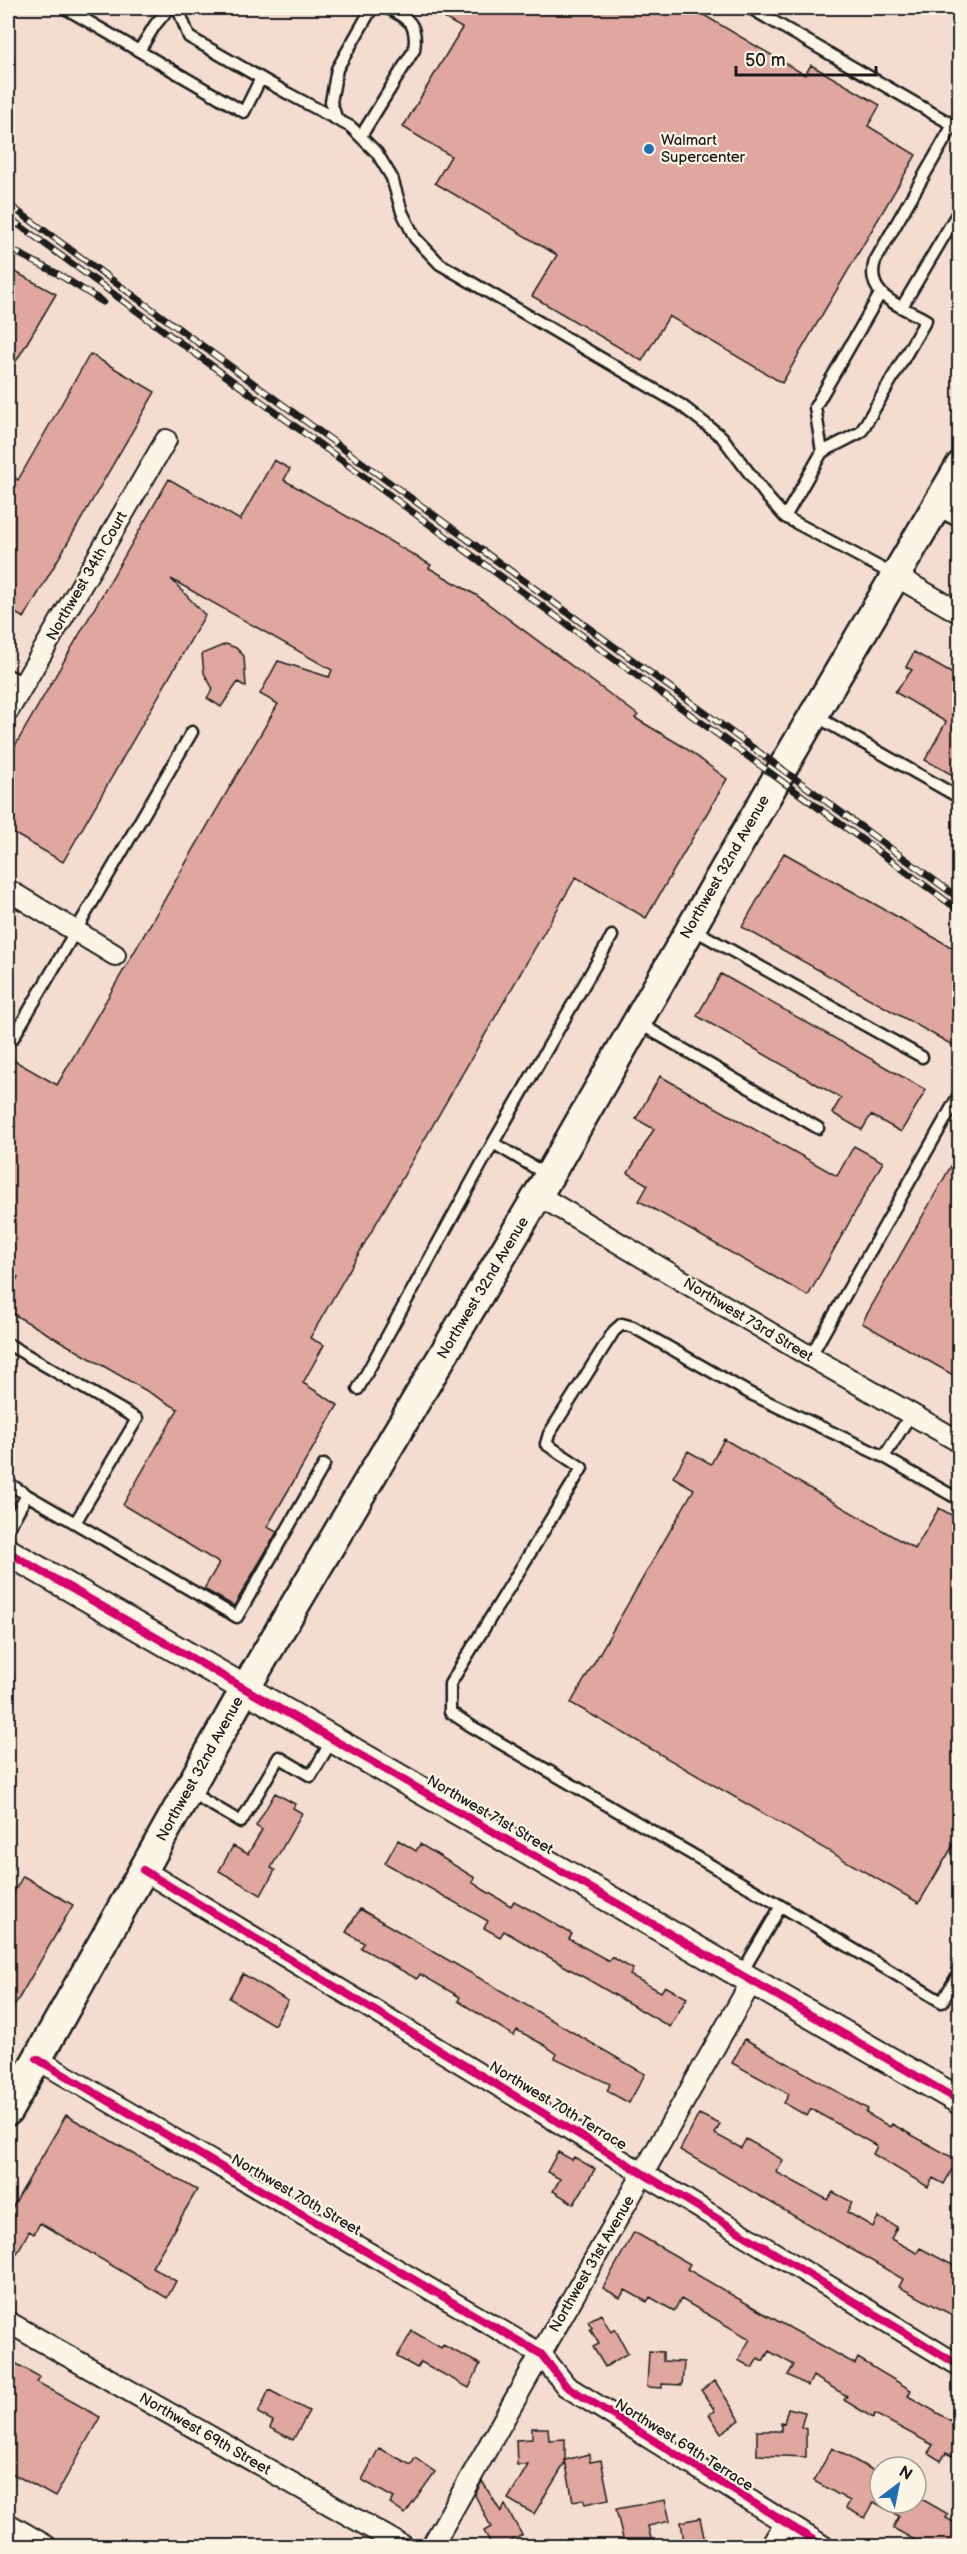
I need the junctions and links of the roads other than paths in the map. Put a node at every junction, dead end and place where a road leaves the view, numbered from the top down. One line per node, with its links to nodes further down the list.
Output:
1 (65, 8): 7 (lane)
2 (169, 8): 7 (lane)
3 (178, 8): 8 (lane)
4 (372, 8): 9 (lane)
5 (388, 8): 11 (lane)
6 (750, 8): 10 (lane)
7 (139, 51): 8 (lane)
8 (261, 78): 9 (lane)
9 (337, 120): 11 (lane)
10 (957, 126): 13 (lane)
11 (360, 136): 19 (lane)
12 (960, 209): 14 (lane)
13 (880, 294): 14 (lane); 16 (lane)
14 (902, 307): 16 (lane)
15 (166, 440): 23 (street, Northwest 34th Court)
16 (822, 452): 19 (lane)
17 (960, 466): 18 (main road, Northwest 32nd Avenue)
18 (935, 508): 20 (lane); 21 (main road, Northwest 32nd Avenue)
19 (785, 517): 21 (lane)
20 (960, 522)
21 (896, 576): 22 (street); 25 (main road, Northwest 32nd Avenue)
22 (960, 613)
23 (16, 679): 24 (street, Northwest 34th Court)
24 (8, 711)
25 (814, 714): 27 (lane); 29 (main road, Northwest 32nd Avenue)
26 (192, 732): 30 (lane)
27 (960, 798)
28 (8, 890): 30 (street)
29 (690, 928): 33 (main road, Northwest 32nd Avenue); 35 (lane)
30 (75, 930): 32 (street); 34 (lane)
31 (612, 936): 38 (lane)
32 (115, 955)
33 (637, 1022): 37 (lane); 39 (main road, Northwest 32nd Avenue)
34 (13, 1038)
35 (922, 1058)
36 (960, 1093): 41 (lane)
37 (818, 1128)
38 (493, 1143): 39 (lane); 42 (lane)
39 (543, 1185): 41 (street, Northwest 73rd Street); 53 (main road, Northwest 32nd Avenue)
40 (8, 1344): 50 (lane)
41 (810, 1357): 43 (street, Northwest 73rd Street)
42 (358, 1389)
43 (911, 1414): 44 (street, Northwest 73rd Street); 45 (lane)
44 (960, 1442)
45 (884, 1457): 49 (lane); 57 (lane)
46 (324, 1465): 50 (lane)
47 (8, 1483): 48 (lane)
48 (27, 1495): 50 (lane); 51 (lane)
49 (960, 1500)
50 (75, 1523)
51 (8, 1529)
52 (8, 1552): 53 (street, Northwest 71st Street)
53 (245, 1689): 54 (street, Northwest 71st Street); 55 (main road, Northwest 32nd Avenue)
54 (333, 1739): 55 (lane); 59 (street, Northwest 71st Street)
55 (188, 1791): 56 (main road, Northwest 32nd Avenue)
56 (143, 1870): 60 (main road, Northwest 32nd Avenue); 63 (street, Northwest 70th Terrace)
57 (781, 1906): 58 (lane); 59 (lane)
58 (960, 1971)
59 (746, 1978): 61 (street, Northwest 71st Street); 63 (street, Northwest 31st Avenue)
60 (37, 2059): 62 (main road, Northwest 32nd Avenue); 65 (street, Northwest 70th Street)
61 (960, 2100)
62 (8, 2111)
63 (643, 2174): 65 (street, Northwest 31st Avenue); 66 (street, Northwest 70th Terrace)
64 (8, 2322): 70 (street, Northwest 69th Street)
65 (541, 2354): 68 (street, Northwest 69th Terrace); 71 (street, Northwest 31st Avenue)
66 (960, 2366)
67 (8, 2524): 69 (street)
68 (785, 2524): 72 (street); 73 (street, Northwest 69th Terrace)
69 (46, 2547)
70 (403, 2547)
71 (432, 2547)
72 (771, 2547)
73 (823, 2547)

